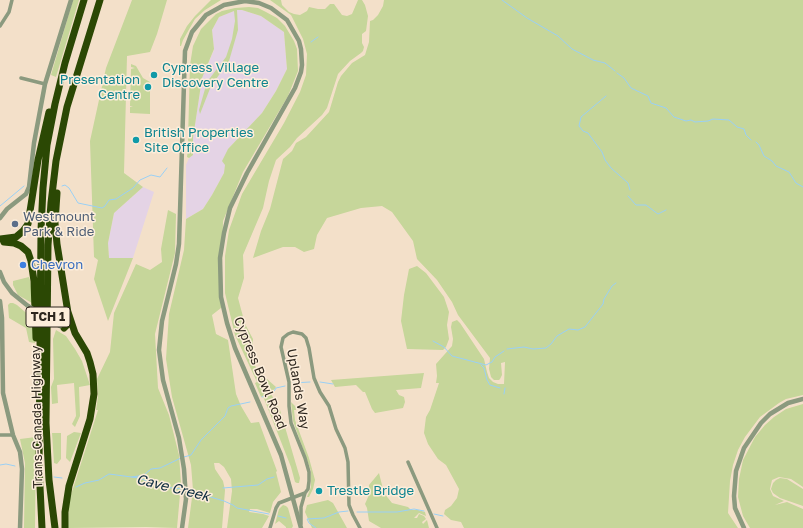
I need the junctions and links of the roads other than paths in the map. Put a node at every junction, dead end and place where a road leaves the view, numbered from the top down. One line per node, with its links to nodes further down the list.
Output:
1 (12, 0): 5 (street)
2 (71, 0): 8 (street)
3 (84, 0): 6 (highway, Trans-Canada Highway / TCH 1)
4 (100, 0): 9 (highway, Trans-Canada Highway / TCH 1)
5 (0, 26)
6 (65, 63): 11 (highway); 20 (highway, Trans-Canada Highway / TCH 1)
7 (21, 78): 8 (street)
8 (46, 84): 10 (street)
9 (67, 107): 15 (highway); 29 (highway, Trans-Canada Highway / TCH 1)
10 (0, 218)
11 (0, 239)
12 (0, 242): 20 (highway)
13 (0, 272): 16 (street, bridge)
14 (0, 301): 18 (street)
15 (67, 309): 16 (highway); 17 (highway)
16 (62, 327): 17 (street)
17 (84, 348): 30 (highway)
18 (1, 353): 22 (street)
19 (803, 400): 35 (street)
20 (40, 408): 28 (highway, Trans-Canada Highway / TCH 1)
21 (0, 435): 22 (street)
22 (13, 435): 27 (street)
23 (408, 462): 34 (street)
24 (305, 494): 25 (street); 26 (street); 33 (street, Uplands Way)
25 (293, 497): 26 (street, Cypress Bowl Road); 31 (street, Cypress Bowl Road); 32 (street)
26 (301, 526)
27 (20, 528)
28 (42, 528)
29 (55, 528)
30 (65, 528)
31 (182, 528)
32 (270, 528)
33 (360, 528)
34 (437, 528)
35 (744, 528)

